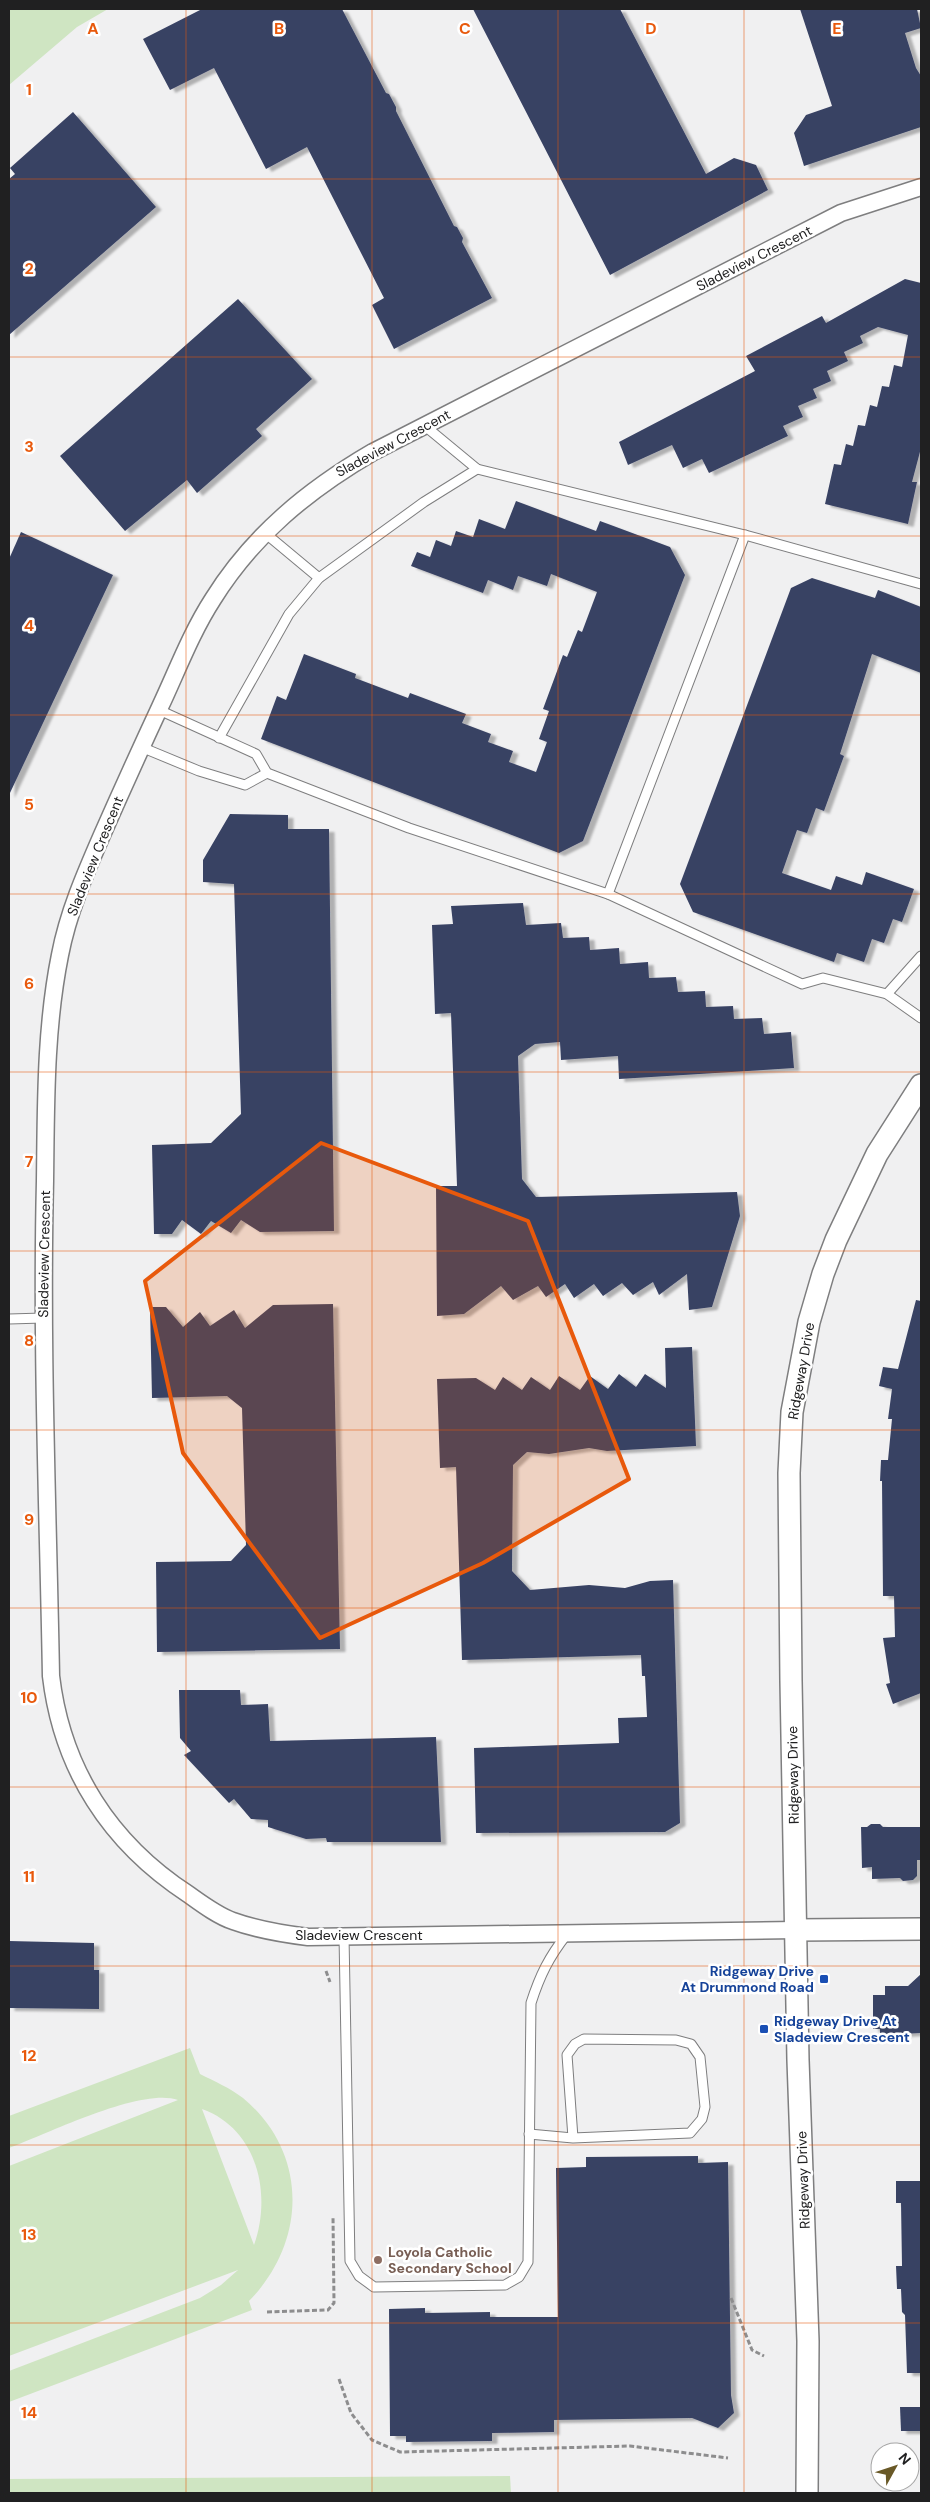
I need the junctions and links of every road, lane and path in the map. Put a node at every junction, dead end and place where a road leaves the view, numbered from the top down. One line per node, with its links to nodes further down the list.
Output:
1 (921, 187): 2 (street, Sladeview Crescent)
2 (425, 426): 3 (lane); 4 (street, Sladeview Crescent)
3 (477, 469): 5 (lane); 6 (lane)
4 (265, 533): 6 (lane); 8 (street, Sladeview Crescent)
5 (745, 535): 7 (lane); 12 (lane)
6 (319, 578): 9 (lane)
7 (921, 584)
8 (159, 710): 9 (lane); 10 (street, Sladeview Crescent)
9 (219, 738): 11 (lane)
10 (141, 747): 11 (lane); 17 (street, Sladeview Crescent)
11 (268, 772): 12 (lane)
12 (608, 894): 14 (lane)
13 (921, 956): 14 (lane)
14 (887, 994): 15 (lane)
15 (921, 1018)
16 (921, 1086): 20 (street, Ridgeway Drive)
17 (43, 1318): 18 (lane); 22 (street, Sladeview Crescent)
18 (9, 1319)
19 (921, 1928): 20 (street)
20 (796, 1930): 21 (street, Sladeview Crescent); 33 (street, Ridgeway Drive)
21 (567, 1934): 22 (street, Sladeview Crescent); 25 (lane)
22 (344, 1936): 25 (lane)
23 (326, 1971): 24 (path)
24 (330, 1991)
25 (530, 2134): 26 (lane)
26 (572, 2138): 26 (lane)
27 (333, 2213): 29 (path)
28 (731, 2298): 30 (path)
29 (267, 2312)
30 (764, 2356)
31 (339, 2379): 32 (path)
32 (728, 2458)
33 (807, 2493)

